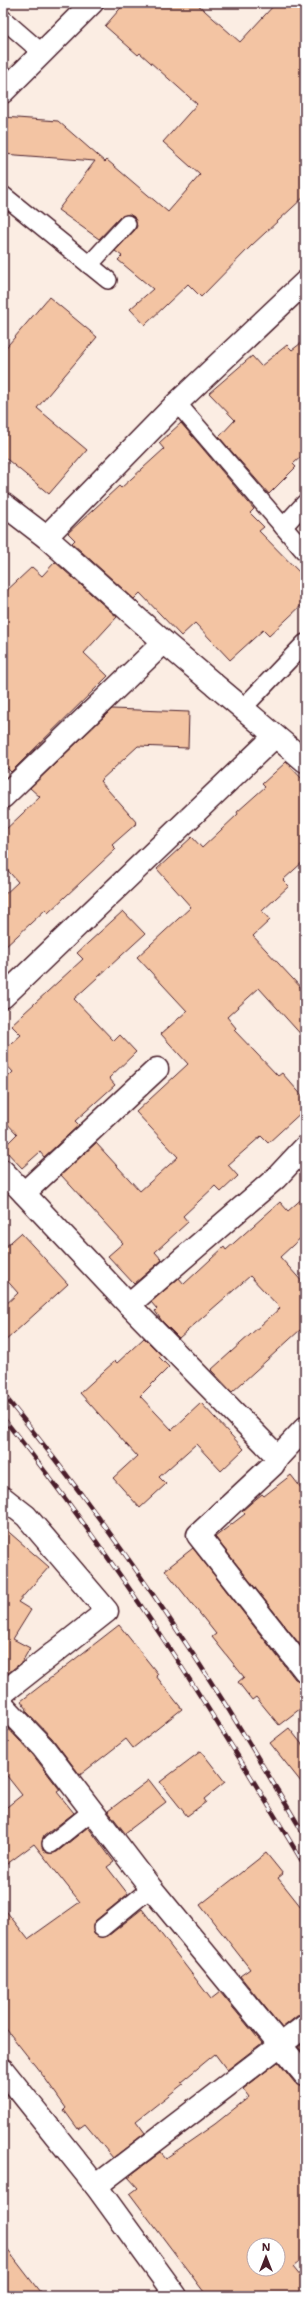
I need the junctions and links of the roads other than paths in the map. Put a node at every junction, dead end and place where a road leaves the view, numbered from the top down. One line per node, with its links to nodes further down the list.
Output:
1 (92, 3): 3 (street)
2 (3, 19): 3 (lane)
3 (40, 52): 4 (street)
4 (3, 92)
5 (3, 196): 7 (lane)
6 (127, 224): 7 (lane)
7 (89, 265): 8 (lane)
8 (108, 280)
9 (305, 282): 10 (street)
10 (177, 403): 13 (lane); 14 (street)
11 (305, 503): 13 (lane)
12 (3, 504): 14 (street)
13 (283, 527): 15 (lane)
14 (46, 537): 16 (street)
15 (304, 551)
16 (164, 642): 18 (street); 21 (street)
17 (305, 643): 18 (lane)
18 (242, 708): 19 (street)
19 (275, 736): 20 (street); 22 (street)
20 (305, 761)
21 (3, 796)
22 (3, 997)
23 (157, 1069): 26 (street)
24 (305, 1147): 27 (street)
25 (3, 1171): 26 (street)
26 (24, 1194): 27 (street)
27 (129, 1305): 29 (street)
28 (305, 1428): 29 (street)
29 (278, 1457): 31 (street)
30 (3, 1498): 32 (street)
31 (305, 1671)
32 (3, 1693)
33 (3, 1704): 34 (street)
34 (92, 1811): 35 (lane); 36 (street)
35 (51, 1844)
36 (152, 1888): 37 (lane); 39 (street)
37 (102, 1928)
38 (305, 2026): 39 (street)
39 (281, 2044): 41 (street); 42 (street)
40 (3, 2070): 42 (street)
41 (305, 2075)
42 (96, 2186): 43 (street)
43 (176, 2296)

